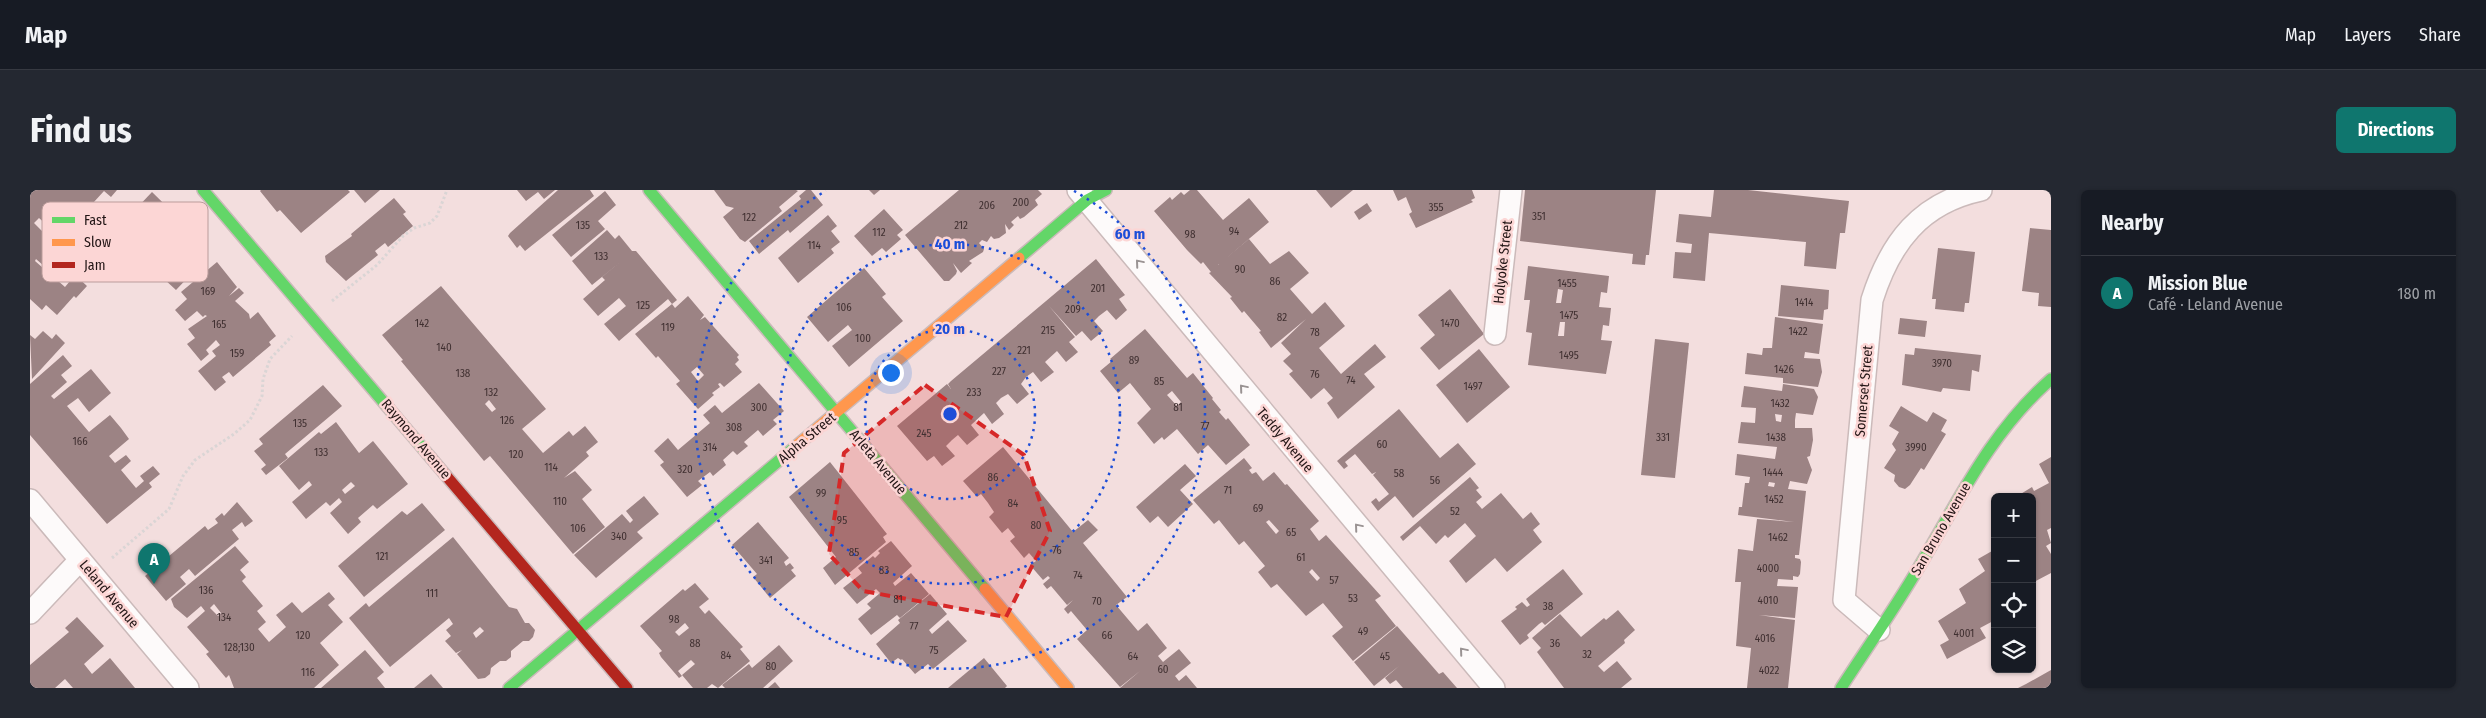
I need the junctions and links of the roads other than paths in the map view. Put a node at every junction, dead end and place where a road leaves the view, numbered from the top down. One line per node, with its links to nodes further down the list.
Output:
1 (203, 190): 13 (street, Raymond Avenue)
2 (649, 190): 9 (street, Arleta Avenue)
3 (1106, 190): 6 (street, Alpha Street)
4 (1511, 190): 7 (street, Holyoke Street)
5 (1981, 190): 14 (street, Somerset Street)
6 (1082, 195): 9 (street, Alpha Street); 19 (street, Teddy Avenue, one-way to 6)
7 (1495, 334)
8 (2051, 379): 14 (street, San Bruno Avenue)
9 (837, 413): 13 (street, Alpha Street); 18 (street, Arleta Avenue)
10 (30, 500): 11 (street, Leland Avenue)
11 (87, 567): 12 (street); 15 (street, Leland Avenue)
12 (30, 612)
13 (578, 629): 16 (street, Alpha Street); 17 (street, Raymond Avenue)
14 (1879, 630): 20 (street, San Bruno Avenue)
15 (188, 688)
16 (509, 688)
17 (627, 688)
18 (1068, 688)
19 (1494, 688)
20 (1841, 688)

